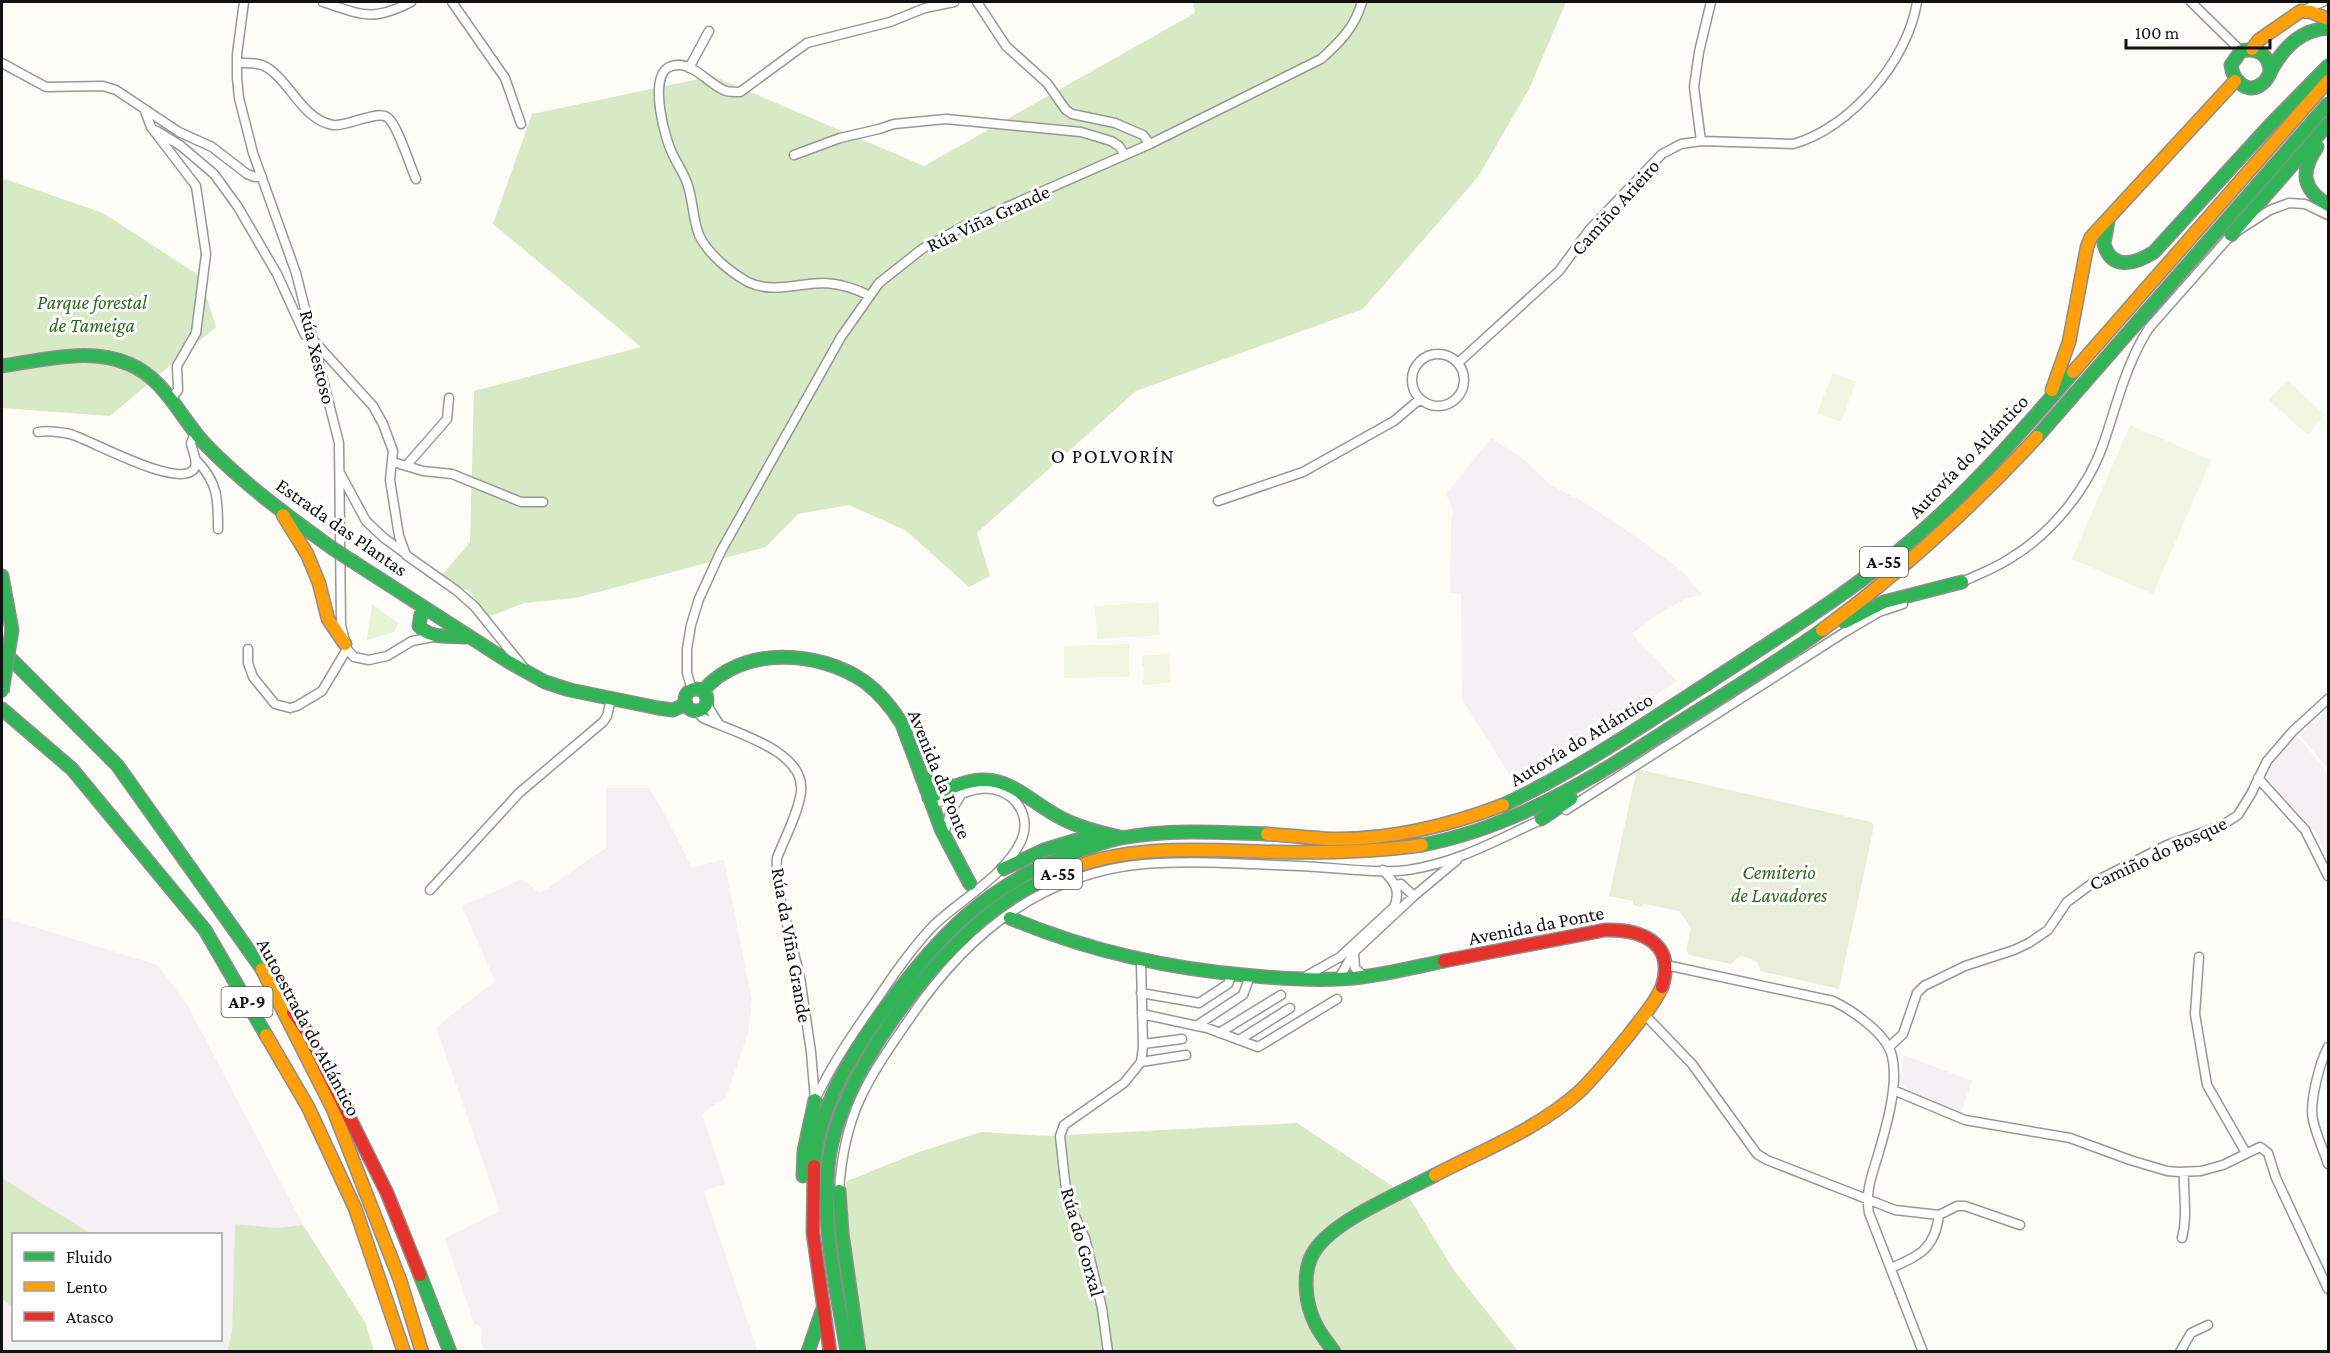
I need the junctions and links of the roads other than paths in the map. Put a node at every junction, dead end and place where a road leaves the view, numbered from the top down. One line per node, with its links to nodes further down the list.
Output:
1 (244, 2): 17 (street, Rúa Xestoso)
2 (323, 2): 3 (street)
3 (411, 2)
4 (452, 2): 25 (street)
5 (954, 2): 19 (street)
6 (977, 2): 30 (street)
7 (1362, 2): 30 (street, Rúa Viña Grande)
8 (1711, 2): 29 (street)
9 (1917, 2): 29 (street, Camiño Arieiro)
10 (2191, 2): 15 (street)
11 (2323, 2): 12 (street)
12 (2301, 11): 13 (main road); 15 (main road)
13 (2328, 21): 20 (main road)
14 (709, 31): 19 (street)
15 (2246, 50): 20 (main road); 21 (main road)
16 (2, 63): 24 (street)
17 (237, 63): 33 (street, Rúa Xestoso); 34 (street)
18 (2328, 66): 36 (main road)
19 (688, 68): 39 (street)
20 (2270, 73): 21 (main road)
21 (2235, 81): 36 (main road)
22 (2328, 81): 46 (main road, Autovía do Atlántico / A-55)
23 (2328, 104): 65 (main road, Autovía do Atlántico / A-55)
24 (146, 111): 27 (street); 33 (street)
25 (521, 124)
26 (2328, 124): 38 (main road)
27 (151, 127): 40 (street); 44 (street)
28 (2328, 130): 35 (main road)
29 (1701, 141): 41 (street, Camiño Arieiro)
30 (1150, 144): 32 (street, Rúa Viña Grande)
31 (794, 155): 32 (street)
32 (1125, 155): 39 (street, Rúa Viña Grande)
33 (262, 177): 40 (street, Rúa Xestoso)
34 (416, 179)
35 (2328, 205)
36 (2110, 215): 46 (main road)
37 (2328, 215): 38 (street)
38 (2231, 236): 59 (street)
39 (868, 295): 74 (street, Rúa Viña Grande)
40 (312, 337): 50 (street); 52 (street, Rúa Xestoso)
41 (1458, 363): 45 (street); 45 (street)
42 (2, 366): 44 (main road, Estrada das Plantas)
43 (449, 398): 51 (street)
44 (171, 399): 48 (main road, Estrada das Plantas)
45 (1420, 399): 53 (street)
46 (2026, 426): 84 (main road, Autovía do Atlántico / A-55)
47 (38, 432): 49 (street)
48 (195, 433): 49 (street); 55 (main road, Estrada das Plantas)
49 (196, 460): 56 (street)
50 (393, 462): 51 (street); 57 (street)
51 (406, 466): 54 (street)
52 (339, 473): 57 (street); 67 (street, Rúa Xestoso)
53 (1218, 501)
54 (543, 502)
55 (279, 509): 60 (main road, Estrada das Plantas, bridge); 67 (main road)
56 (218, 529)
57 (406, 555): 70 (street)
58 (2, 576): 71 (main road, bridge)
59 (1962, 582): 65 (main road); 81 (street)
60 (425, 608): 61 (main road, Estrada das Plantas); 62 (main road)
61 (450, 623): 63 (main road); 64 (main road, Estrada das Plantas)
62 (419, 626): 63 (main road); 66 (street)
63 (438, 636): 64 (main road); 66 (street)
64 (473, 638): 70 (main road, Estrada das Plantas)
65 (1810, 639): 76 (main road, Autovía do Atlántico / A-55)
66 (412, 641): 67 (street)
67 (346, 647): 68 (street)
68 (248, 649)
69 (2, 650): 98 (main road, Autoestrada do Atlántico / AP-9)
70 (528, 673): 72 (main road, Estrada das Plantas)
71 (2, 692)
72 (611, 699): 74 (main road, Estrada das Plantas); 91 (street)
73 (2328, 699): 78 (street, Camiño do Bosque)
74 (697, 700): 77 (main road, Avenida da Ponte); 120 (street, Rúa da Viña Grande)
75 (2, 709): 137 (main road, Autoestrada do Atlántico / AP-9)
76 (1610, 768): 81 (main road); 142 (main road, Autovía do Atlántico / A-55)
77 (921, 776): 79 (main road); 80 (main road, Avenida da Ponte)
78 (2258, 778): 88 (street); 116 (street, Camiño do Bosque)
79 (957, 790): 80 (main road); 82 (main road); 83 (street); 86 (street)
80 (931, 801): 83 (main road, Avenida da Ponte)
81 (1541, 819): 85 (street)
82 (1100, 832): 84 (main road); 86 (main road)
83 (944, 835): 89 (main road, Avenida da Ponte)
84 (1123, 837): 131 (main road, Autovía do Atlántico / A-55)
85 (1461, 856): 87 (street); 92 (street)
86 (1003, 869): 121 (street)
87 (1383, 870): 90 (street); 127 (street)
88 (2328, 876)
89 (970, 884)
90 (1396, 885): 92 (street); 95 (street)
91 (430, 890)
92 (1414, 896): 94 (street)
93 (1010, 918): 97 (main road, Avenida da Ponte)
94 (1354, 952): 102 (street); 104 (street)
95 (1340, 957): 103 (street); 104 (street)
96 (2199, 957): 124 (street)
97 (1141, 962): 100 (main road, Avenida da Ponte); 105 (street)
98 (259, 964): 138 (main road, Autoestrada do Atlántico / AP-9); 139 (main road)
99 (1666, 965): 102 (main road, Avenida da Ponte); 110 (main road); 116 (street)
100 (1232, 974): 101 (main road, Avenida da Ponte); 105 (street)
101 (1250, 976): 103 (main road, Avenida da Ponte); 111 (street)
102 (1365, 977): 104 (main road, Avenida da Ponte)
103 (1300, 979): 104 (main road, Avenida da Ponte)
104 (1338, 980)
105 (1141, 993): 109 (street)
106 (1281, 995): 112 (street)
107 (1337, 999): 114 (street)
108 (1290, 1008): 114 (street)
109 (1142, 1014): 111 (street); 115 (street)
110 (1645, 1015): 128 (street); 145 (main road)
111 (1196, 1026): 112 (street)
112 (1219, 1033): 114 (street)
113 (1182, 1040): 115 (street)
114 (1239, 1040)
115 (1143, 1044): 119 (street)
116 (1889, 1047): 122 (street)
117 (2328, 1047): 125 (street)
118 (1186, 1055): 119 (street)
119 (1141, 1062): 144 (street, Rúa do Gorxal)
120 (813, 1073): 121 (street); 123 (street, Rúa da Viña Grande)
121 (826, 1076): 123 (street)
122 (1893, 1090): 126 (street); 128 (street)
123 (815, 1100): 131 (main road)
124 (2246, 1153): 126 (street); 134 (street)
125 (2328, 1164)
126 (2184, 1172): 132 (street)
127 (839, 1191): 143 (main road)
128 (1866, 1197): 129 (street); 133 (street)
129 (1939, 1215): 130 (street); 133 (street)
130 (2020, 1225)
131 (813, 1228): 135 (main road, Autovía do Atlántico / A-55)
132 (2182, 1238)
133 (1891, 1268): 146 (street)
134 (2328, 1289)
135 (823, 1305): 140 (main road); 141 (main road, Autovía do Atlántico / A-55)
136 (2208, 1325): 147 (street)
137 (404, 1352)
138 (422, 1352)
139 (450, 1352)
140 (808, 1352)
141 (830, 1352)
142 (847, 1352)
143 (859, 1352)
144 (1108, 1352)
145 (1334, 1352)
146 (1923, 1352)
147 (2180, 1352)

